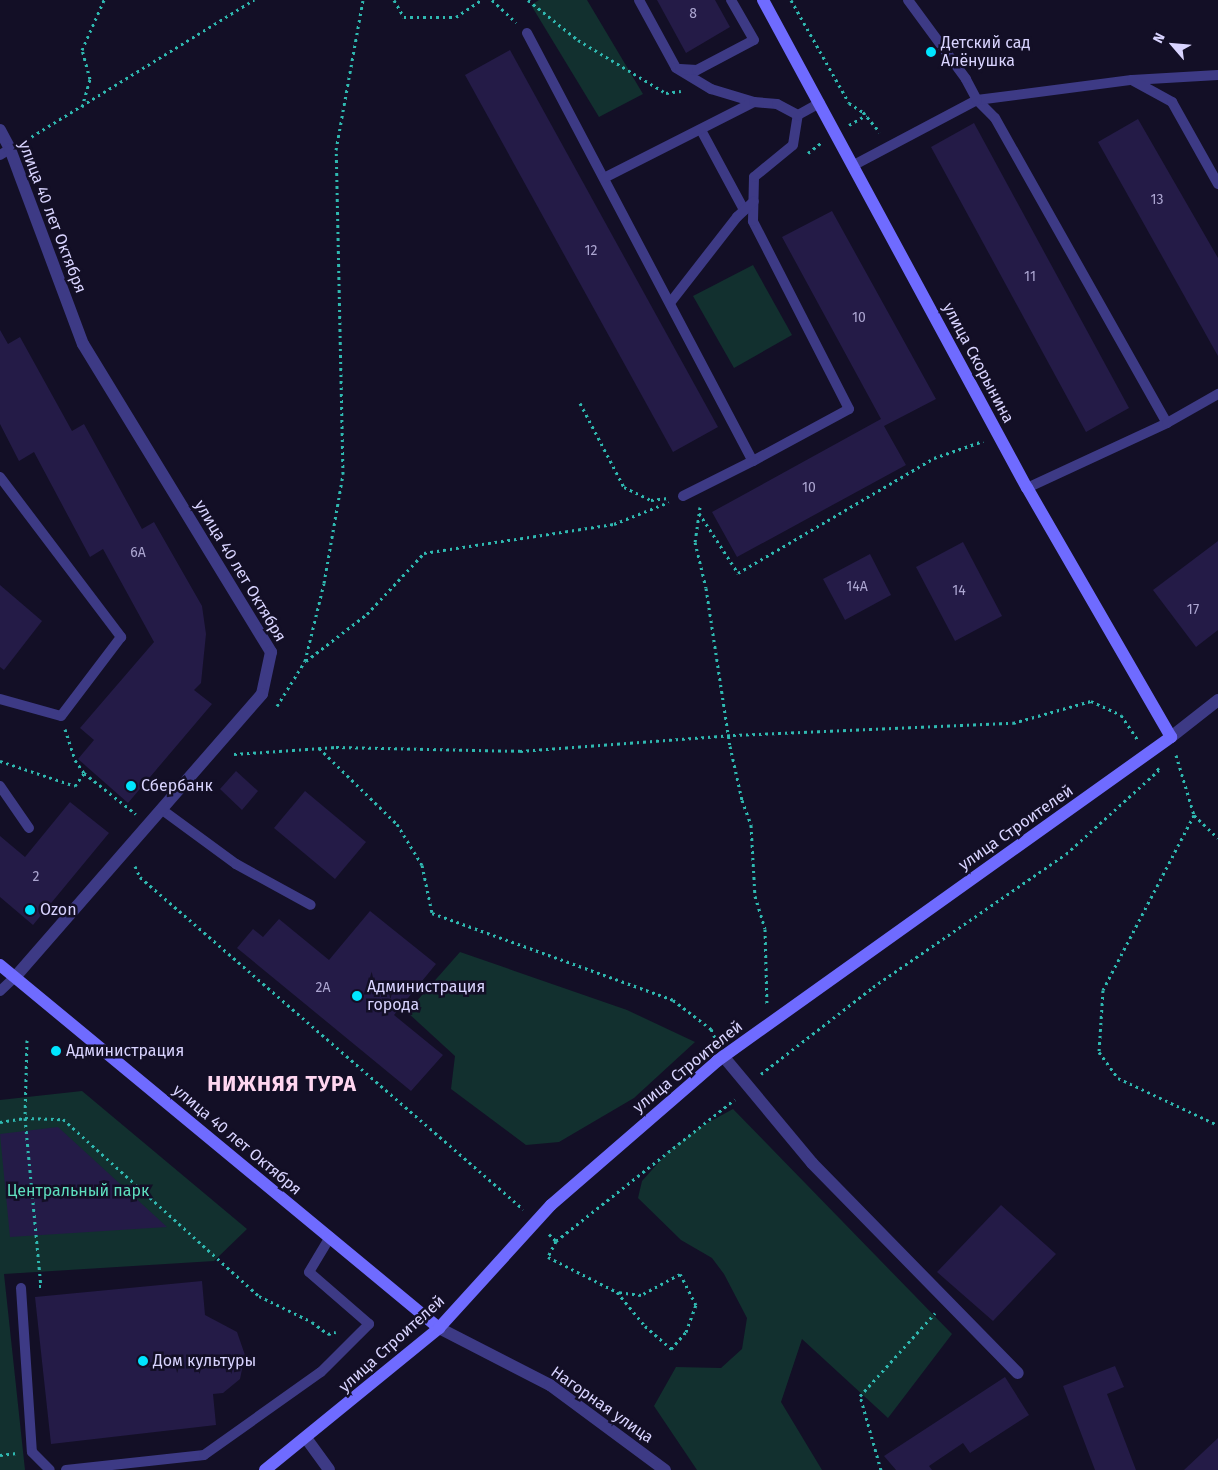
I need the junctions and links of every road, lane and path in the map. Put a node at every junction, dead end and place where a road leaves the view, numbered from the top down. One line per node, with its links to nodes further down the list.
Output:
1 (104, 0): 21 (path)
2 (254, 0): 21 (path)
3 (363, 0): 41 (path)
4 (394, 0): 5 (path)
5 (482, 0)
6 (492, 0): 13 (path)
7 (528, 0): 17 (path)
8 (639, 0): 14 (lane)
9 (731, 0): 14 (lane)
10 (763, 0): 20 (street, улица Скорынина)
11 (791, 0): 25 (path)
12 (908, 0): 18 (lane)
13 (527, 33): 28 (lane)
14 (676, 68): 17 (lane)
15 (1218, 75): 16 (lane)
16 (1132, 80): 18 (lane); 29 (lane)
17 (711, 89): 19 (lane)
18 (977, 100): 25 (lane); 35 (lane)
19 (754, 102): 22 (lane); 24 (lane)
20 (820, 103): 22 (lane); 27 (street, улица Скорынина)
21 (82, 108): 26 (path)
22 (798, 115): 30 (lane)
23 (0, 130): 26 (street, улица 40 лет Октября)
24 (701, 130): 28 (lane); 31 (lane)
25 (882, 150): 27 (lane)
26 (5, 152): 54 (street, улица 40 лет Октября)
27 (854, 165): 40 (street, улица Скорынина)
28 (604, 178): 32 (lane)
29 (1218, 184)
30 (754, 201): 31 (lane); 37 (lane)
31 (744, 210): 32 (lane)
32 (670, 303): 37 (lane)
33 (1218, 394): 35 (lane)
34 (580, 403): 41 (path)
35 (1167, 423): 40 (lane)
36 (984, 441): 42 (path)
37 (753, 461): 39 (lane)
38 (0, 477): 45 (lane)
39 (703, 486): 41 (lane); 42 (path)
40 (1027, 488): 47 (street, улица Скорынина)
41 (683, 496)
42 (699, 513): 46 (path)
43 (0, 699): 45 (lane)
44 (1218, 700): 47 (street, улица Строителей)
45 (61, 716): 52 (path)
46 (728, 736): 48 (path); 50 (path); 64 (path)
47 (1171, 737): 50 (street, улица Строителей); 55 (path)
48 (318, 748): 49 (path); 66 (path)
49 (234, 754)
50 (1147, 754): 64 (street, улица Строителей); 67 (path)
51 (0, 761): 52 (path)
52 (84, 773): 56 (path)
53 (0, 786): 57 (lane)
54 (161, 809): 56 (street, улица 40 лет Октября); 60 (lane)
55 (1194, 815): 58 (path); 70 (path)
56 (148, 824): 62 (street, улица 40 лет Октября)
57 (29, 828)
58 (1218, 838)
59 (135, 866): 71 (path)
60 (311, 905)
61 (0, 965): 62 (street, улица 40 лет Октября)
62 (14, 978): 63 (lane); 72 (street, улица 40 лет Октября)
63 (0, 990)
64 (772, 1022): 66 (street, улица Строителей)
65 (27, 1040): 68 (path)
66 (723, 1056): 67 (street); 71 (street, улица Строителей)
67 (748, 1088): 73 (path); 76 (street)
68 (25, 1118): 69 (path); 74 (path); 77 (path)
69 (0, 1122)
70 (1218, 1125)
71 (536, 1222): 73 (path); 78 (street, улица Строителей)
72 (330, 1238): 77 (lane); 78 (street, улица 40 лет Октября)
73 (556, 1241): 75 (path)
74 (21, 1288): 81 (lane)
75 (617, 1292): 75 (path)
76 (946, 1301): 79 (street); 86 (path)
77 (366, 1327): 82 (lane)
78 (439, 1328): 80 (street, улица Строителей); 85 (street, Нагорная улица)
79 (1018, 1373)
80 (306, 1438): 83 (street, улица Строителей); 84 (street)
81 (50, 1470)
82 (66, 1470)
83 (265, 1470)
84 (330, 1470)
85 (665, 1470)
86 (881, 1470)

